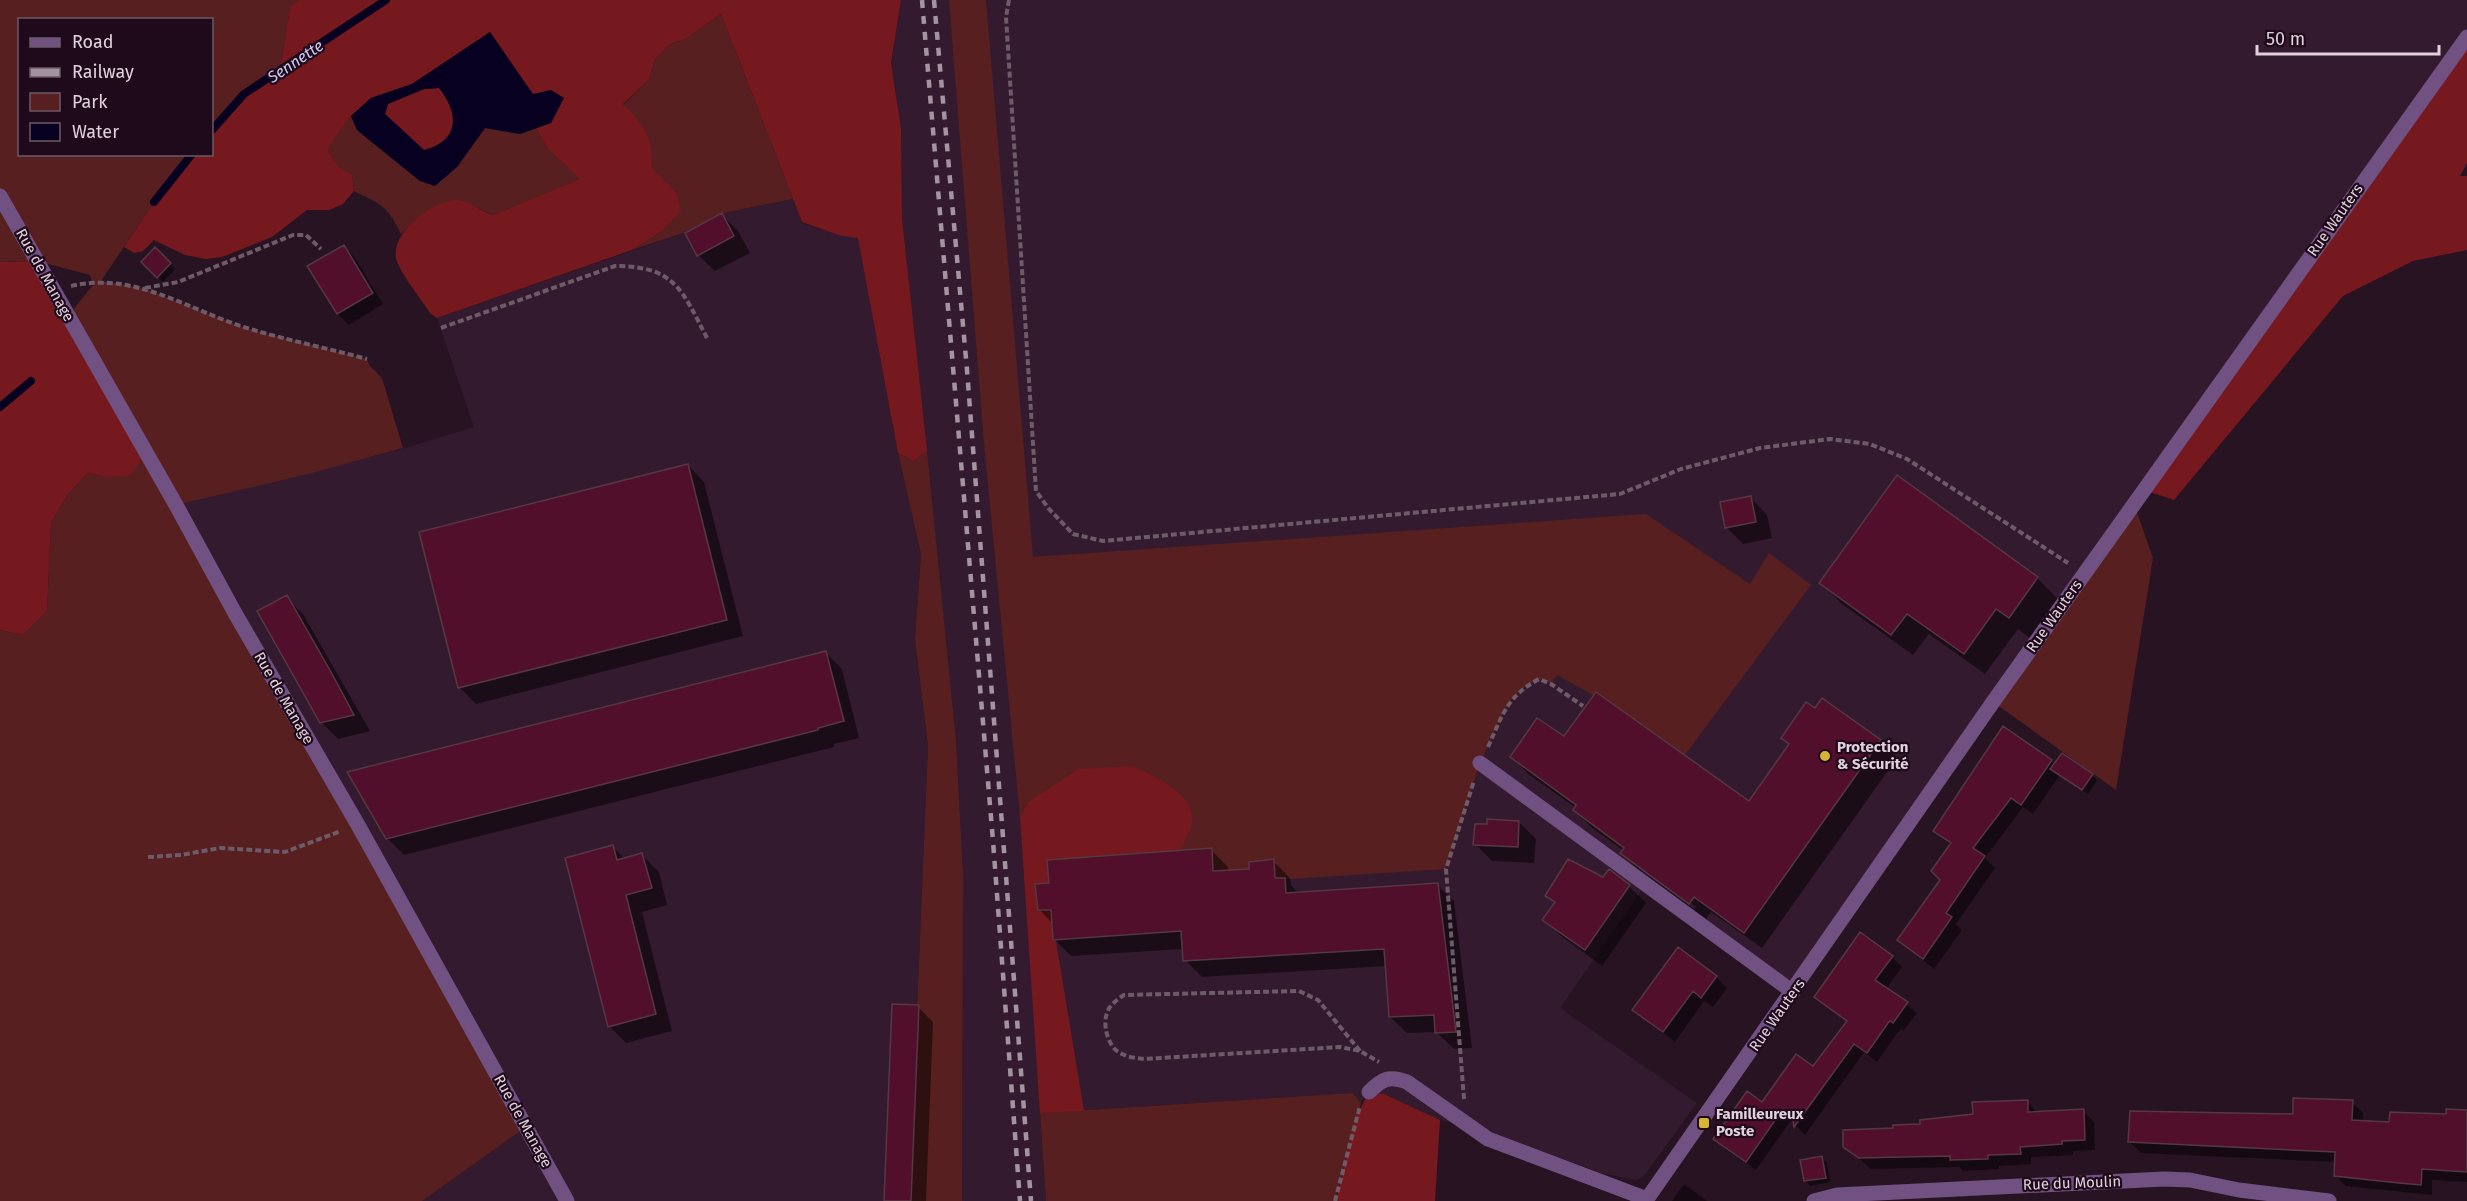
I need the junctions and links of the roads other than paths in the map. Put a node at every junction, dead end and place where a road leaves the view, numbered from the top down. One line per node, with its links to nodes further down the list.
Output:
1 (2467, 37): 4 (street, Rue Wauters)
2 (0, 196): 6 (street, Rue de Manage)
3 (1480, 763): 4 (street)
4 (1793, 992): 5 (street, Rue Wauters)
5 (1369, 1092)
6 (567, 1201)
7 (1814, 1201): 8 (street, Rue du Moulin)
8 (2329, 1201)

